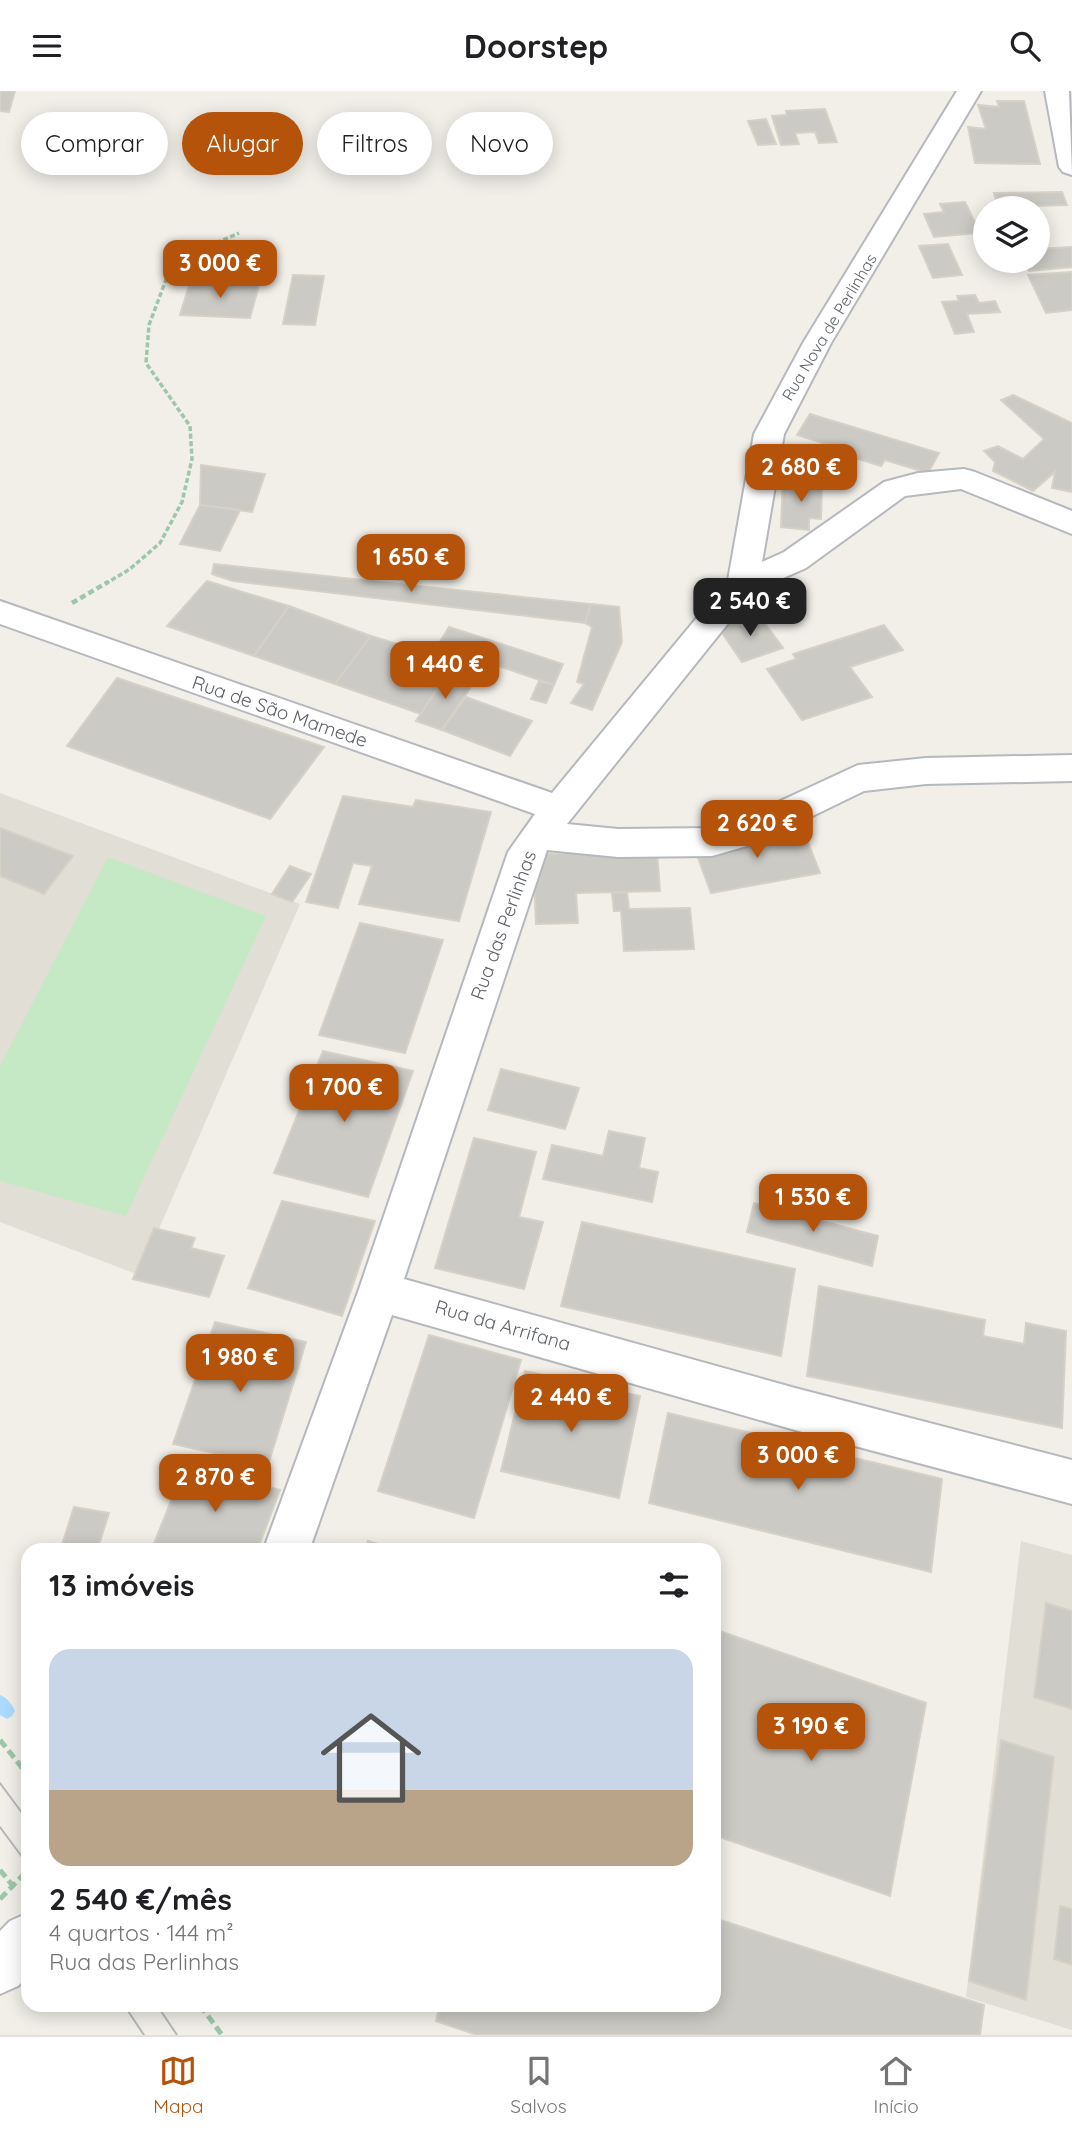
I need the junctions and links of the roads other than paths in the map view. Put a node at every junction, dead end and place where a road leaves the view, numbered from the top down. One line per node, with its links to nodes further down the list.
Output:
1 (969, 91): 5 (street, Rua Nova de Perlinhas)
2 (1056, 91): 3 (street)
3 (1072, 167)
4 (1072, 523): 5 (street, Rua das Perlinhas)
5 (743, 583): 8 (street, Rua das Perlinhas)
6 (0, 612): 8 (street, Rua de São Mamede)
7 (1072, 768): 8 (street, Rua de São Mamede)
8 (549, 822): 9 (street, Rua das Perlinhas)
9 (379, 1292): 10 (street, Rua da Arrifana); 11 (street, Rua das Perlinhas)
10 (1072, 1482)
11 (289, 1543)
12 (21, 1946): 13 (street)
13 (0, 1968)

